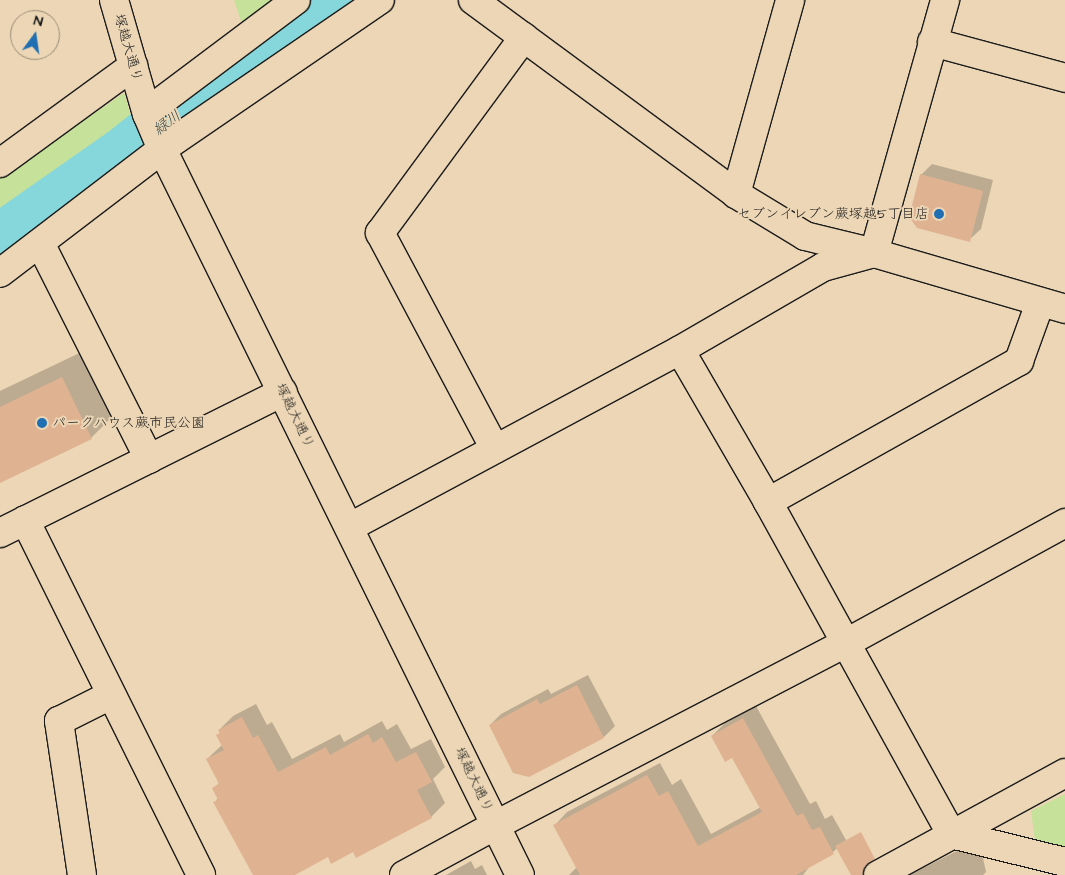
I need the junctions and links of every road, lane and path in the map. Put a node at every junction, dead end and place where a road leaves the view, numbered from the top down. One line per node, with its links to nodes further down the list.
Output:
1 (114, 0): 9 (street, 塚越大通り)
2 (296, 0): 11 (street)
3 (380, 0): 12 (street)
4 (473, 0): 7 (street)
5 (790, 0): 14 (street)
6 (945, 0): 8 (street)
7 (524, 37): 14 (street); 21 (street)
8 (932, 42): 10 (street); 16 (street)
9 (133, 66): 11 (street, 塚越大通り); 13 (street)
10 (1065, 78)
11 (147, 113): 12 (street, 塚越大通り)
12 (162, 147): 15 (street); 20 (street, 塚越大通り)
13 (0, 163)
14 (736, 194): 16 (street)
15 (40, 243): 17 (street); 22 (street)
16 (874, 253): 18 (street); 19 (street)
17 (0, 273)
18 (1052, 306): 23 (street)
19 (680, 350): 21 (street); 23 (street)
20 (283, 392): 22 (street); 26 (street, 塚越大通り)
21 (495, 449): 26 (street)
22 (149, 459): 24 (street)
23 (768, 502): 28 (street)
24 (25, 520): 27 (street); 29 (street)
25 (1065, 523): 28 (street)
26 (350, 527): 31 (street, 塚越大通り)
27 (0, 533)
28 (846, 643): 31 (street); 32 (street)
29 (111, 695): 34 (street); 35 (street)
30 (1065, 773): 32 (street)
31 (496, 824): 36 (street); 37 (street, 塚越大通り)
32 (951, 834): 33 (street); 38 (street)
33 (1065, 862)
34 (82, 875)
35 (201, 875)
36 (404, 875)
37 (520, 875)
38 (878, 875)

